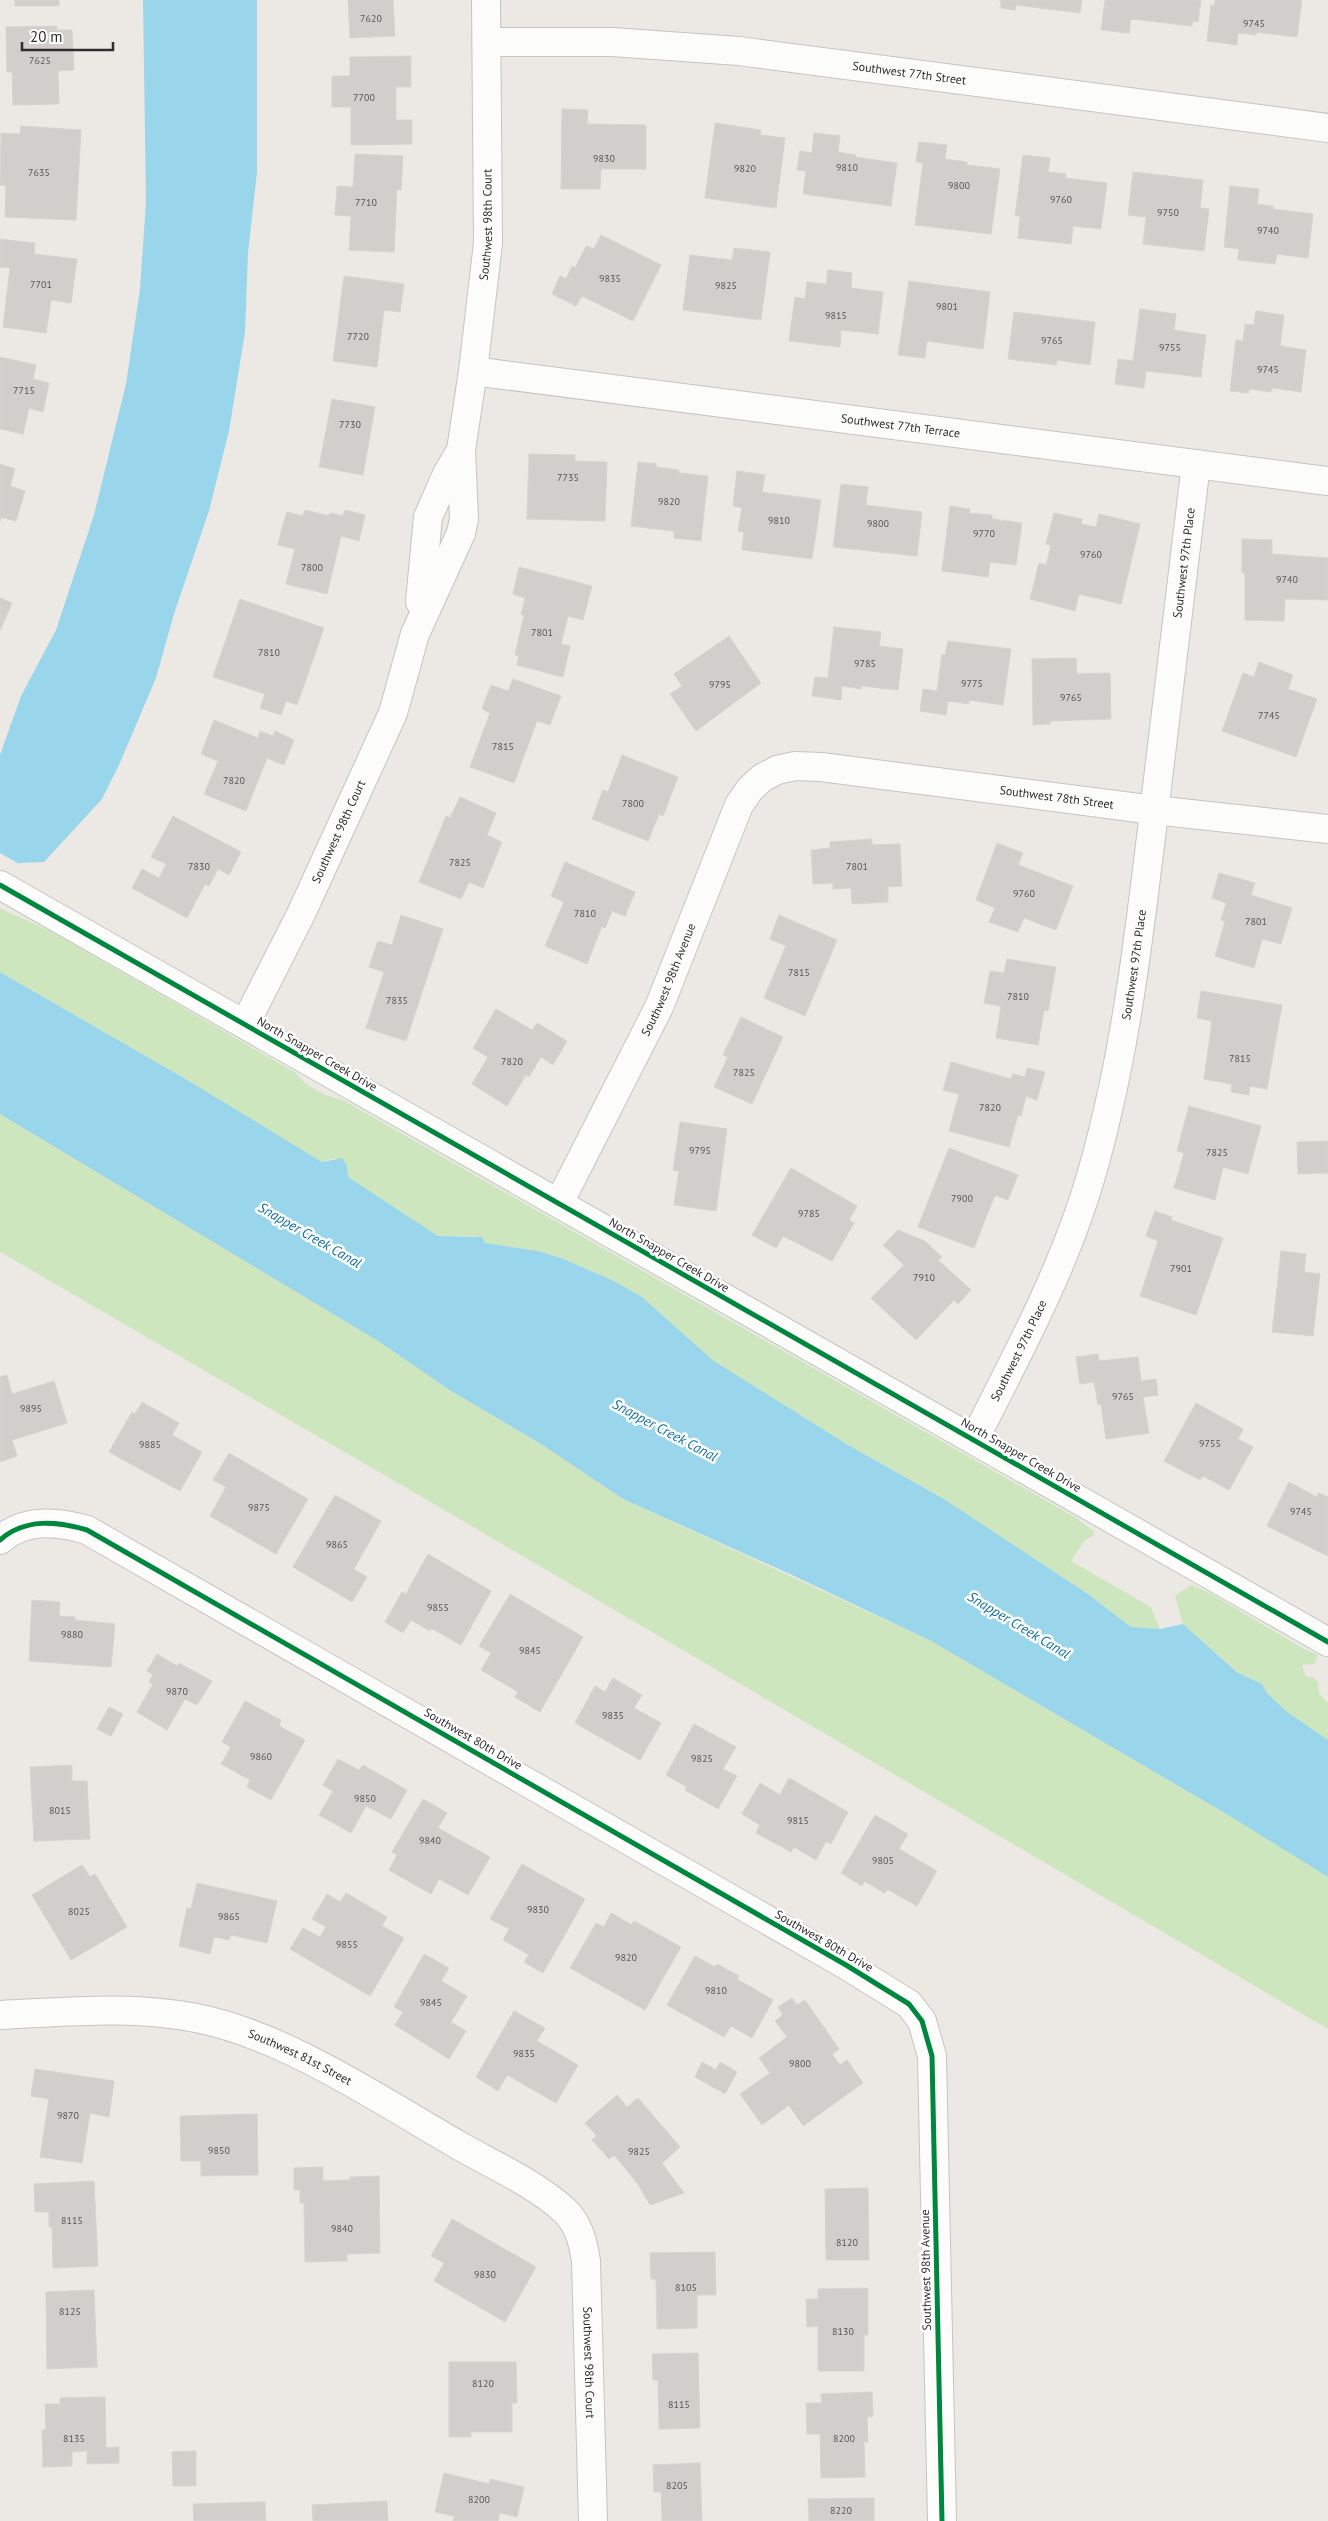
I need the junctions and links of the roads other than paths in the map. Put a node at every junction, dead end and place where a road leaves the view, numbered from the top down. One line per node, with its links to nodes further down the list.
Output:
1 (486, 0): 2 (street, Southwest 98th Court)
2 (487, 42): 3 (street, Southwest 77th Street); 4 (street, Southwest 98th Court)
3 (1328, 128)
4 (473, 371): 5 (street, Southwest 77th Terrace); 11 (street, Southwest 98th Court)
5 (1196, 464): 6 (street, Southwest 77th Terrace); 8 (street, Southwest 97th Place)
6 (1328, 481)
7 (785, 768): 8 (street, Southwest 78th Street); 12 (street, Southwest 98th Avenue)
8 (1154, 810): 9 (street, Southwest 78th Street); 13 (street, Southwest 97th Place)
9 (1328, 829)
10 (3, 886): 11 (street, North Snapper Creek Drive)
11 (245, 1024): 12 (street, North Snapper Creek Drive)
12 (559, 1203): 13 (street, North Snapper Creek Drive)
13 (974, 1440): 15 (street, North Snapper Creek Drive)
14 (0, 1540): 17 (street, Southwest 80th Drive)
15 (1328, 1642)
16 (0, 2015): 18 (street, Southwest 81st Street)
17 (922, 2020): 20 (street, Southwest 98th Avenue)
18 (564, 2211): 19 (street, Southwest 98th Court)
19 (593, 2521)
20 (942, 2521)

